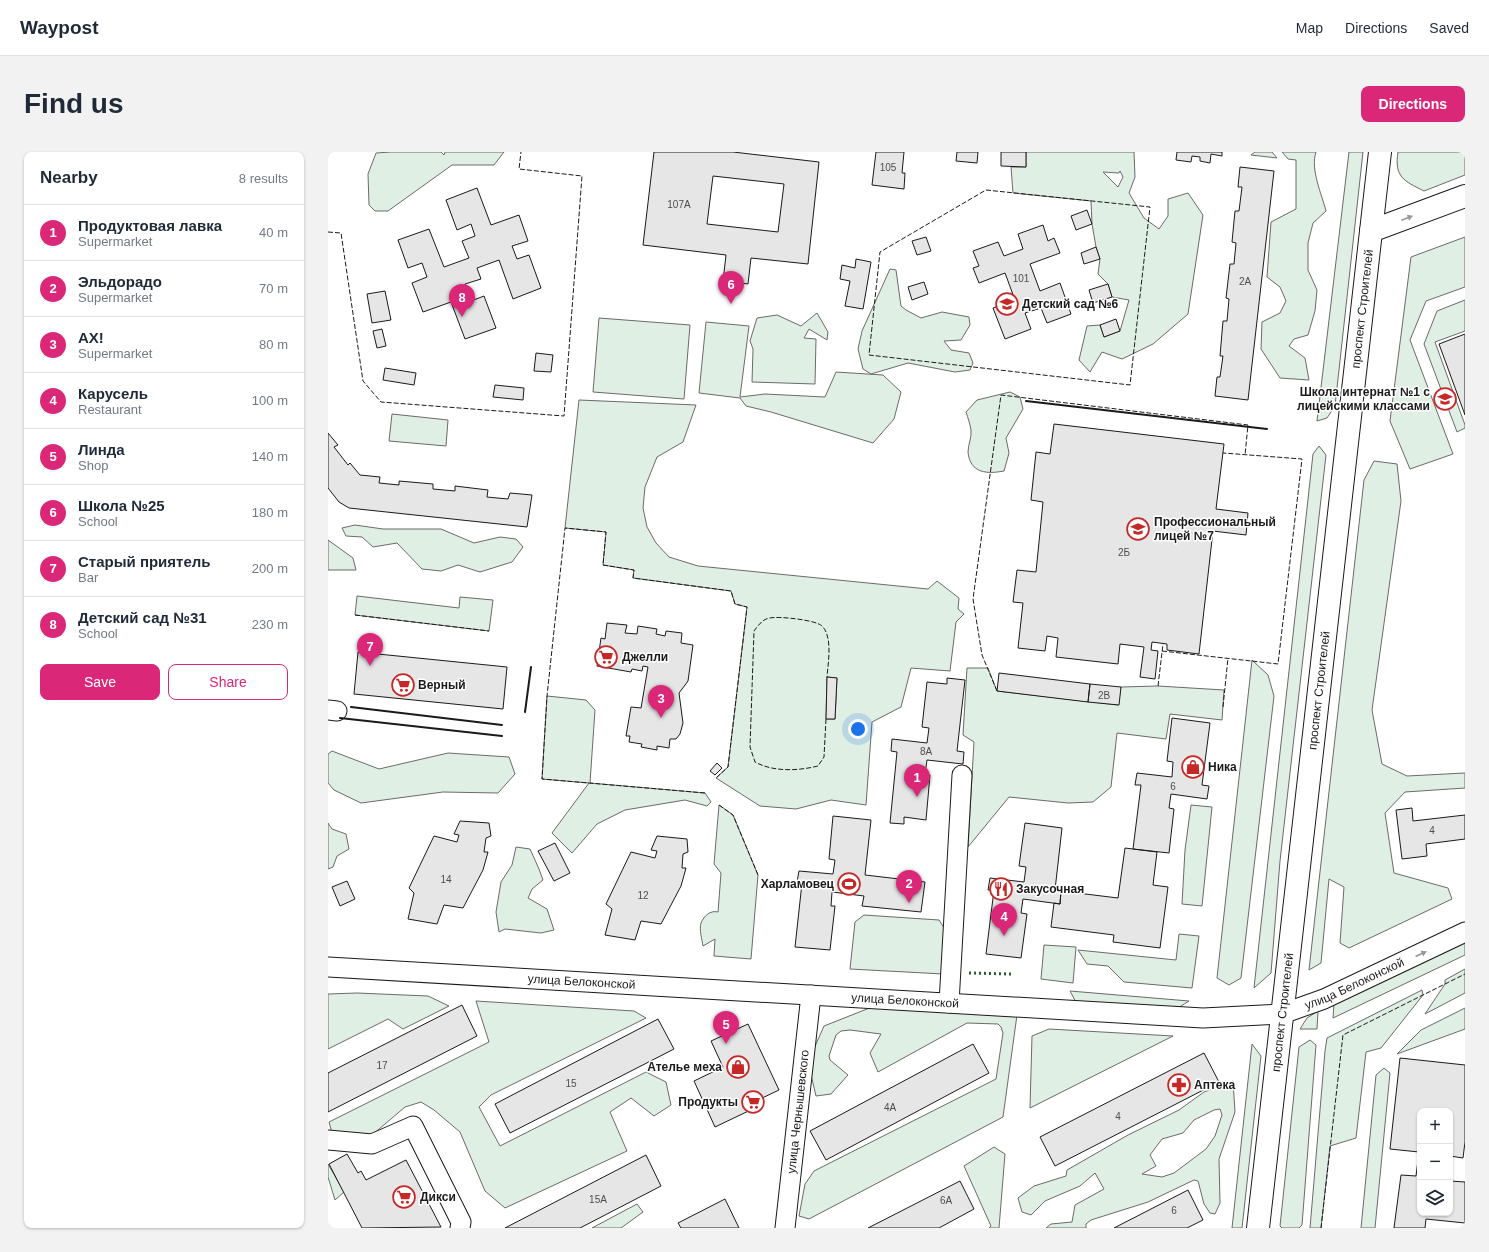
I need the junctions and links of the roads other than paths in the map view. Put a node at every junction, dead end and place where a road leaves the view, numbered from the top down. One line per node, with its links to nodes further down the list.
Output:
1 (1380, 152): 3 (main road, проспект Строителей)
2 (1465, 196): 3 (main road, one-way to 2)
3 (1371, 231): 9 (main road, проспект Строителей)
4 (962, 775): 8 (street)
5 (1465, 932): 9 (street, улица Белоконской, one-way to 5)
6 (328, 967): 7 (street, улица Белоконской)
7 (810, 995): 8 (street, улица Белоконской); 12 (street, улица Чернышевского)
8 (949, 1003): 9 (street, улица Белоконской)
9 (1282, 1014): 13 (main road, проспект Строителей)
10 (328, 1140): 11 (street)
11 (460, 1228)
12 (785, 1228)
13 (1258, 1228)

